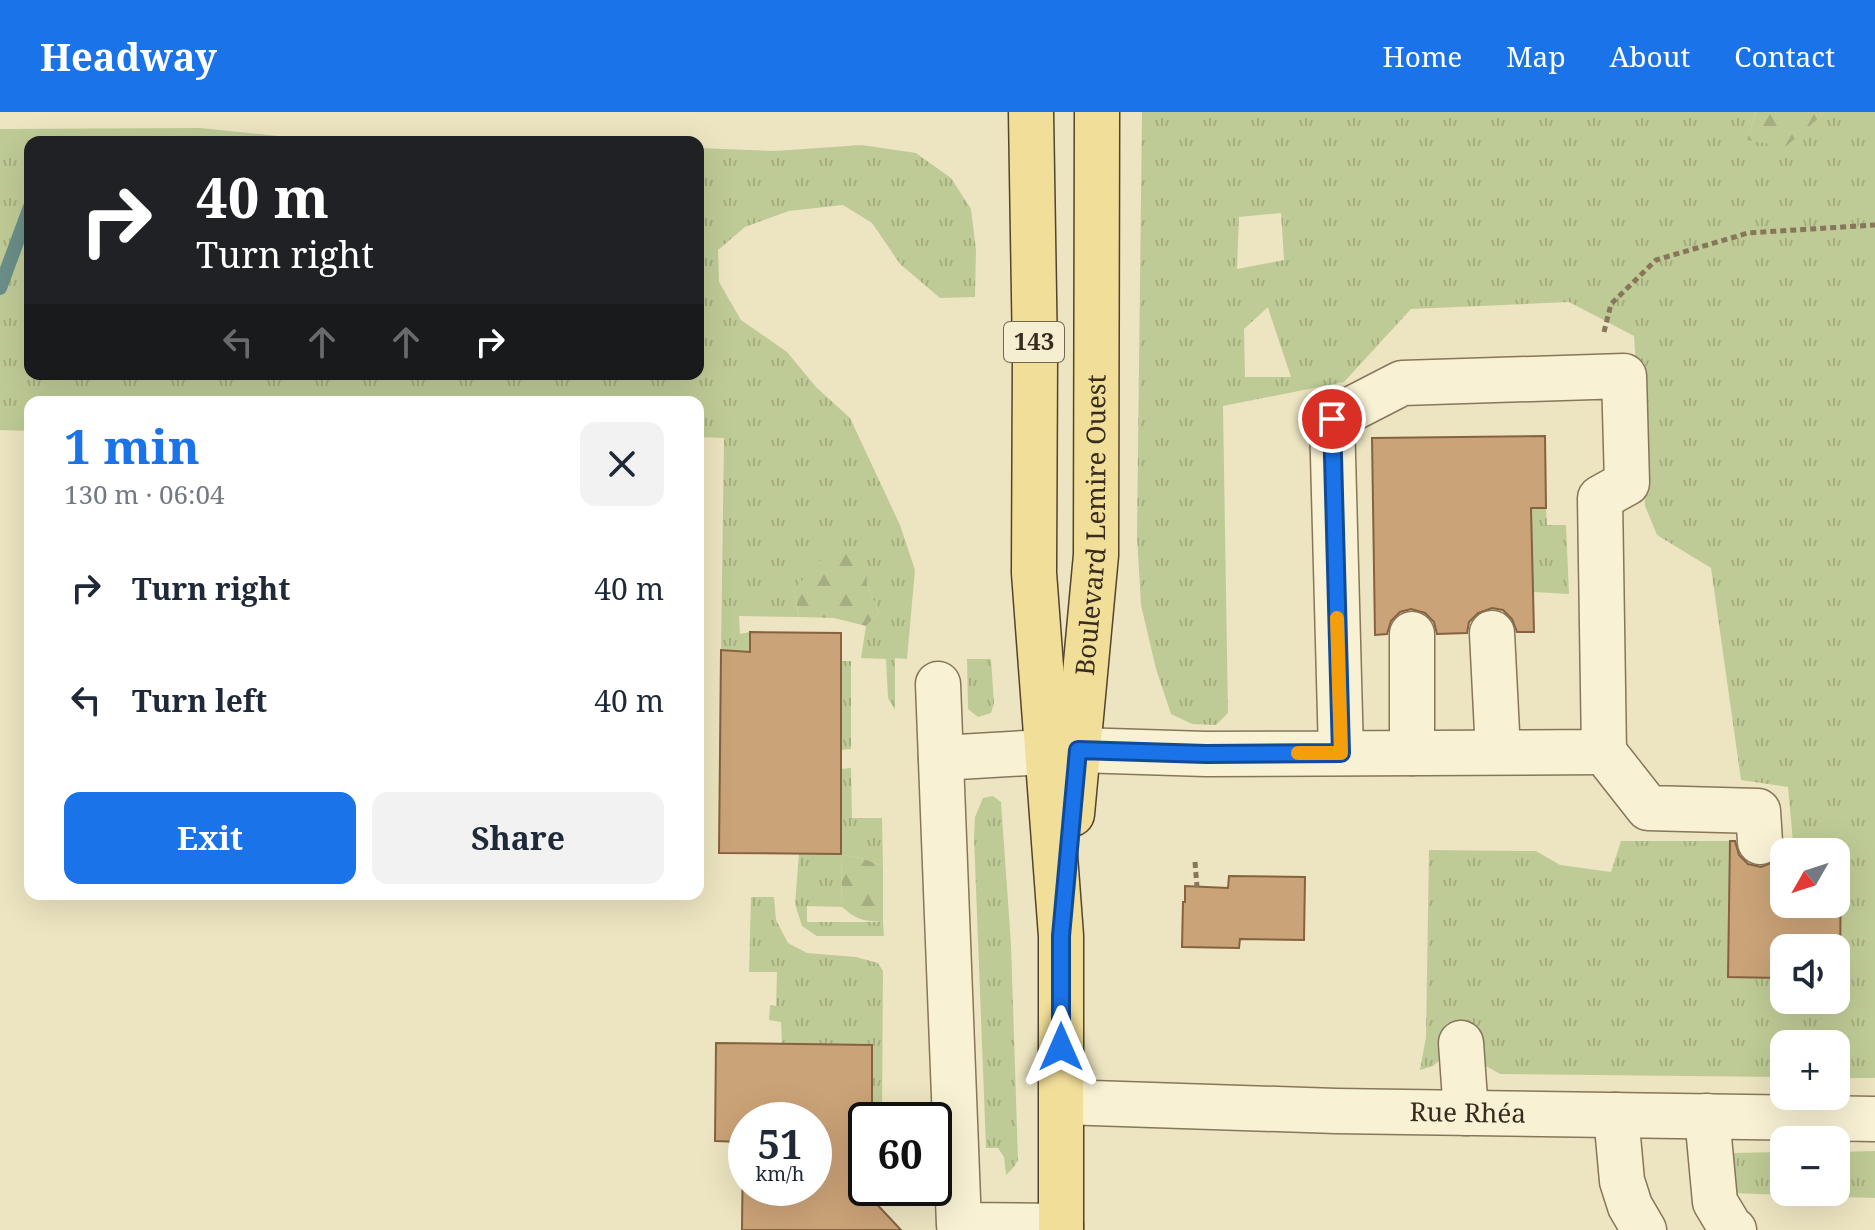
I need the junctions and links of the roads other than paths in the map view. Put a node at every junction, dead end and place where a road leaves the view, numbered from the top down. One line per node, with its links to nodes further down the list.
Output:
1 (1031, 112): 6 (main road, Boulevard Lemire Ouest / 143)
2 (1097, 112): 6 (main road, Boulevard Lemire Ouest / 143)
3 (1492, 633): 7 (street)
4 (1412, 634): 10 (street)
5 (938, 684): 11 (street)
6 (1063, 751): 9 (street); 11 (street); 14 (main road, Boulevard Lemire Ouest)
7 (1498, 752): 8 (street); 10 (street)
8 (1604, 752): 9 (street); 12 (street)
9 (1341, 753): 10 (street)
10 (1412, 753)
11 (941, 758): 19 (street)
12 (1760, 842)
13 (1461, 1043): 15 (street)
14 (1062, 1102): 15 (street, Rue Rhéa); 20 (main road, Boulevard Lemire Ouest)
15 (1466, 1113): 16 (street, Rue Rhéa)
16 (1616, 1115): 17 (street, Rue Rhéa); 22 (street)
17 (1707, 1116): 18 (street, Rue Rhéa); 21 (street)
18 (1875, 1119)
19 (959, 1227): 20 (street)
20 (1061, 1228)
21 (1732, 1229)
22 (1644, 1230)

